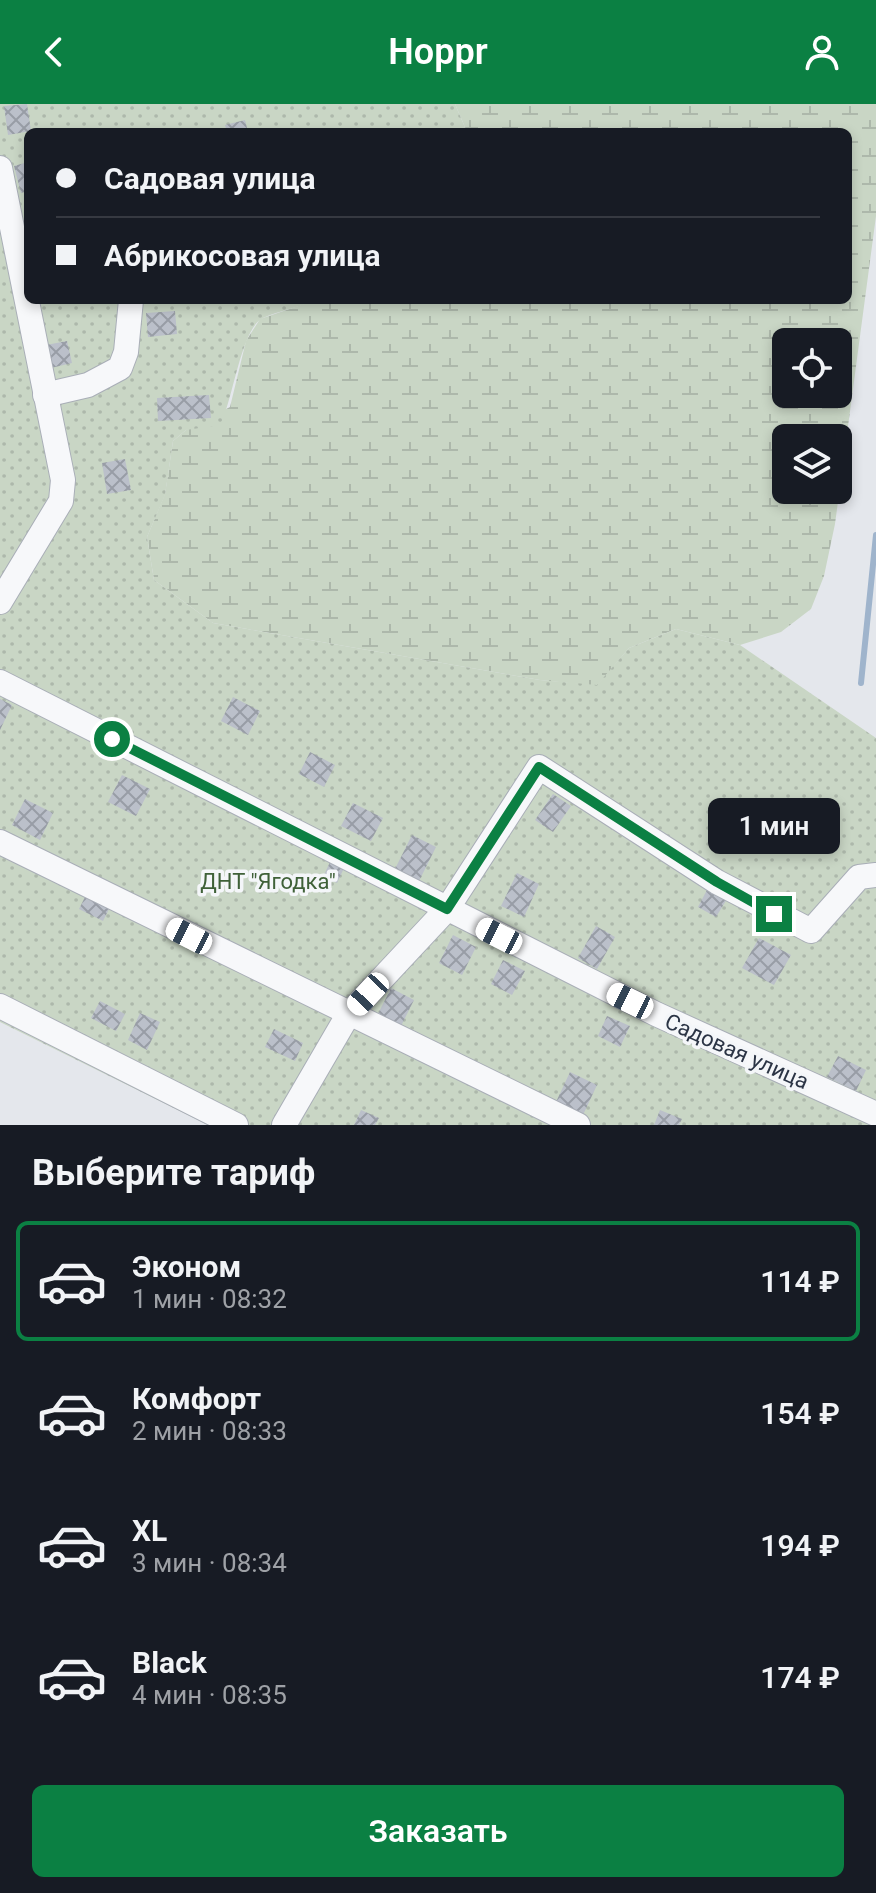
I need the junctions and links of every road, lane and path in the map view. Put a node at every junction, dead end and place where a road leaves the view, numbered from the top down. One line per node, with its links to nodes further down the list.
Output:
1 (0, 168): 2 (street)
2 (24, 289)
3 (27, 304): 5 (street)
4 (131, 304): 5 (street)
5 (45, 395): 6 (street)
6 (1, 595)
7 (0, 682): 10 (street, Садовая улица)
8 (0, 842): 12 (street)
9 (876, 875): 10 (street)
10 (447, 909): 12 (street); 13 (street, Садовая улица)
11 (0, 1006): 14 (street)
12 (348, 1015): 15 (street); 16 (street)
13 (876, 1114)
14 (236, 1125)
15 (284, 1125)
16 (578, 1125)

